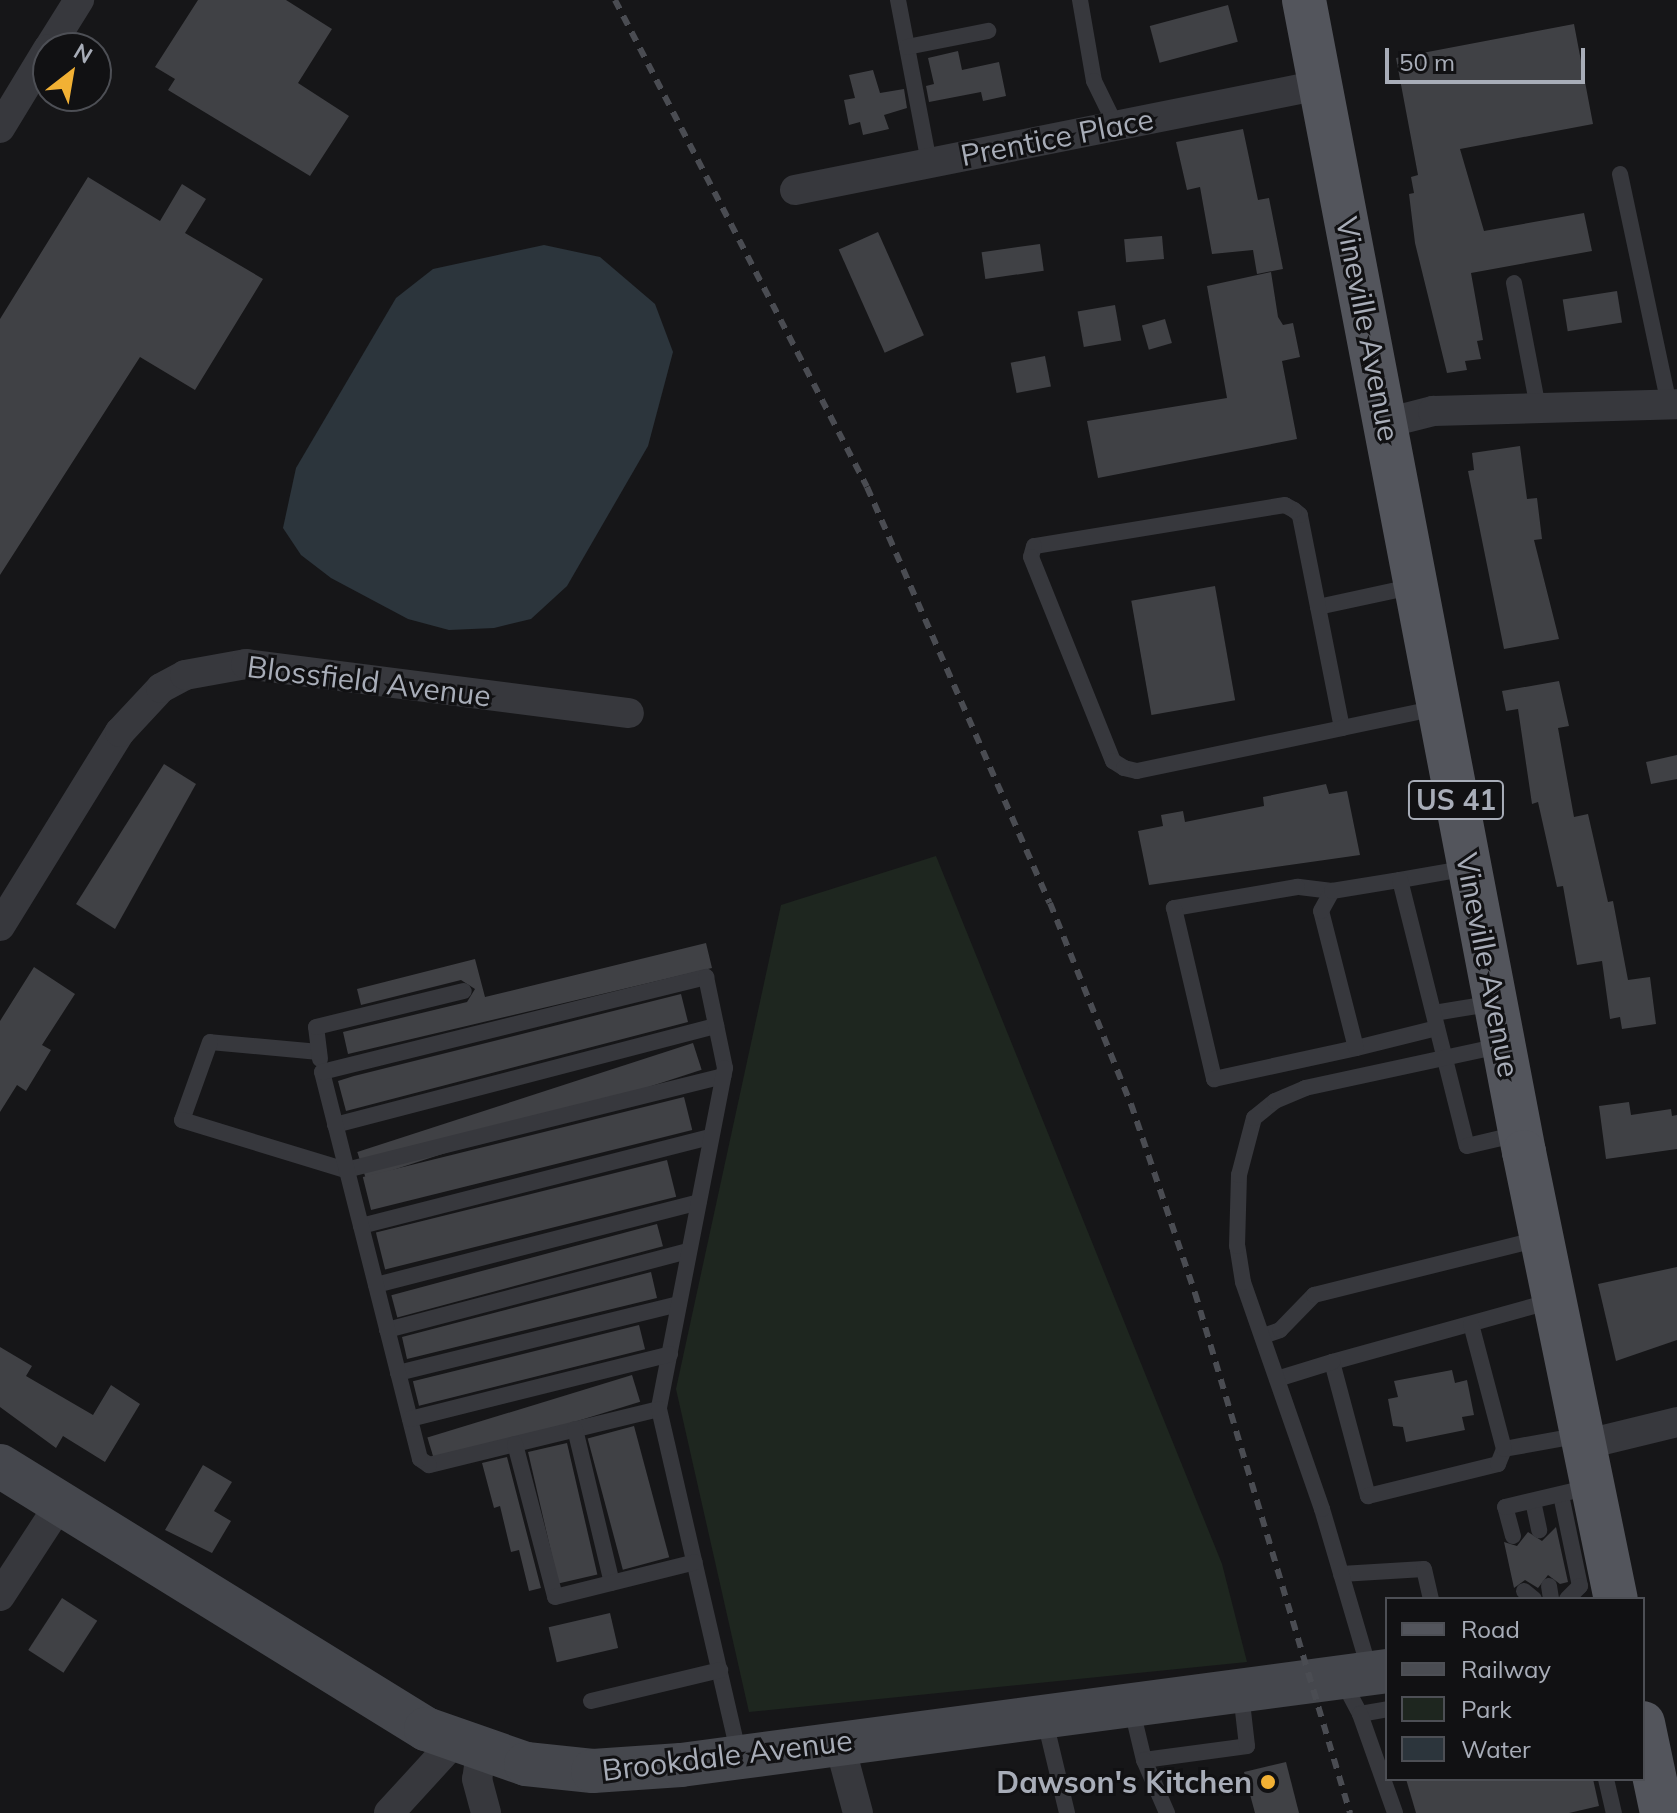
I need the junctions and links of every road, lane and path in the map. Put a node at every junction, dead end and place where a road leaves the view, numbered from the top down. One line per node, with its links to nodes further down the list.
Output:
1 (79, 0): 6 (street)
2 (898, 0): 7 (lane)
3 (1080, 0): 10 (lane)
4 (1304, 0): 9 (main road, Vineville Avenue / US 41)
5 (988, 31): 7 (lane)
6 (59, 32)
7 (907, 47): 12 (lane)
8 (32, 75): 11 (street)
9 (1320, 85): 10 (street, Prentice Place); 18 (main road, Vineville Avenue / US 41)
10 (1116, 126): 12 (street, Prentice Place)
11 (0, 128)
12 (929, 163): 14 (street, Prentice Place)
13 (1620, 174): 16 (lane)
14 (795, 190)
15 (1514, 283): 17 (lane)
16 (1673, 404): 17 (street)
17 (1538, 408): 18 (street)
18 (1386, 423): 19 (main road, Vineville Avenue / US 41)
19 (1417, 586): 20 (lane); 21 (main road, Vineville Avenue / US 41)
20 (1318, 607): 23 (lane); 23 (lane)
21 (1439, 708): 23 (lane); 24 (main road, Vineville Avenue / US 41)
22 (629, 713): 27 (street, Blossfield Avenue)
23 (1342, 728)
24 (1469, 868): 25 (lane); 29 (main road, Vineville Avenue / US 41)
25 (1400, 880): 26 (lane); 30 (lane)
26 (1332, 891): 33 (lane); 33 (lane)
27 (0, 926)
28 (464, 991): 34 (lane)
29 (1495, 1003): 30 (lane); 32 (main road, Vineville Avenue / US 41)
30 (1436, 1021): 33 (lane); 35 (lane)
31 (716, 1026): 36 (lane); 37 (lane); 38 (lane)
32 (1503, 1045): 35 (lane); 39 (main road, Vineville Avenue / US 41)
33 (1356, 1048)
34 (319, 1052): 36 (lane); 41 (lane)
35 (1445, 1058): 39 (lane); 51 (lane)
36 (322, 1072): 38 (lane)
37 (723, 1076): 40 (lane); 41 (lane)
38 (335, 1125): 41 (lane)
39 (1520, 1133): 44 (main road, Vineville Avenue / US 41)
40 (711, 1137): 42 (lane); 43 (lane)
41 (346, 1170): 43 (lane)
42 (699, 1202): 45 (lane); 46 (lane)
43 (361, 1226): 46 (lane)
44 (1541, 1238): 47 (main road, Vineville Avenue / US 41); 51 (lane)
45 (689, 1251): 48 (lane); 50 (lane)
46 (376, 1285): 50 (lane)
47 (1554, 1301): 49 (lane); 60 (main road, Vineville Avenue / US 41)
48 (679, 1304): 52 (lane); 54 (lane)
49 (1471, 1324): 53 (lane); 62 (lane)
50 (387, 1330): 54 (lane)
51 (1263, 1336): 55 (lane)
52 (670, 1354): 56 (lane); 57 (lane)
53 (1332, 1362): 55 (lane); 62 (lane)
54 (398, 1373): 57 (lane)
55 (1277, 1379): 70 (lane)
56 (659, 1409): 59 (lane); 69 (lane)
57 (410, 1419): 61 (lane)
58 (1677, 1422): 60 (street)
59 (575, 1429): 61 (lane); 71 (lane)
60 (1582, 1440): 62 (lane); 64 (main road, Vineville Avenue / US 41)
61 (515, 1444): 71 (lane)
62 (1504, 1449)
63 (0, 1466): 66 (street, Brookdale Avenue)
64 (1577, 1491): 65 (lane); 74 (lane); 75 (main road, Vineville Avenue / US 41)
65 (1533, 1501): 67 (lane); 68 (lane)
66 (60, 1504): 72 (street); 84 (street, Brookdale Avenue)
67 (1539, 1530)
68 (1513, 1536)
69 (695, 1562): 71 (lane); 76 (lane)
70 (1341, 1574): 73 (lane); 77 (lane)
71 (612, 1583)
72 (0, 1596)
73 (1431, 1597)
74 (1569, 1597)
75 (1615, 1597)
76 (720, 1670): 79 (lane); 85 (lane)
77 (1369, 1689): 78 (street, Brookdale Avenue); 87 (lane)
78 (1241, 1691): 80 (street, Brookdale Avenue); 86 (lane)
79 (591, 1701)
80 (1131, 1705): 81 (street, Brookdale Avenue); 86 (lane)
81 (1044, 1716): 82 (street, Brookdale Avenue); 93 (lane)
82 (839, 1742): 85 (street, Brookdale Avenue); 92 (street)
83 (1645, 1742): 97 (main road)
84 (467, 1747): 85 (street, Brookdale Avenue); 90 (street); 91 (street)
85 (739, 1757)
86 (1144, 1760): 94 (lane)
87 (1385, 1765)
88 (1388, 1781): 95 (lane)
89 (1606, 1781): 96 (lane)
90 (389, 1813)
91 (486, 1813)
92 (858, 1813)
93 (1067, 1813)
94 (1167, 1813)
95 (1395, 1813)
96 (1614, 1813)
97 (1662, 1813)

